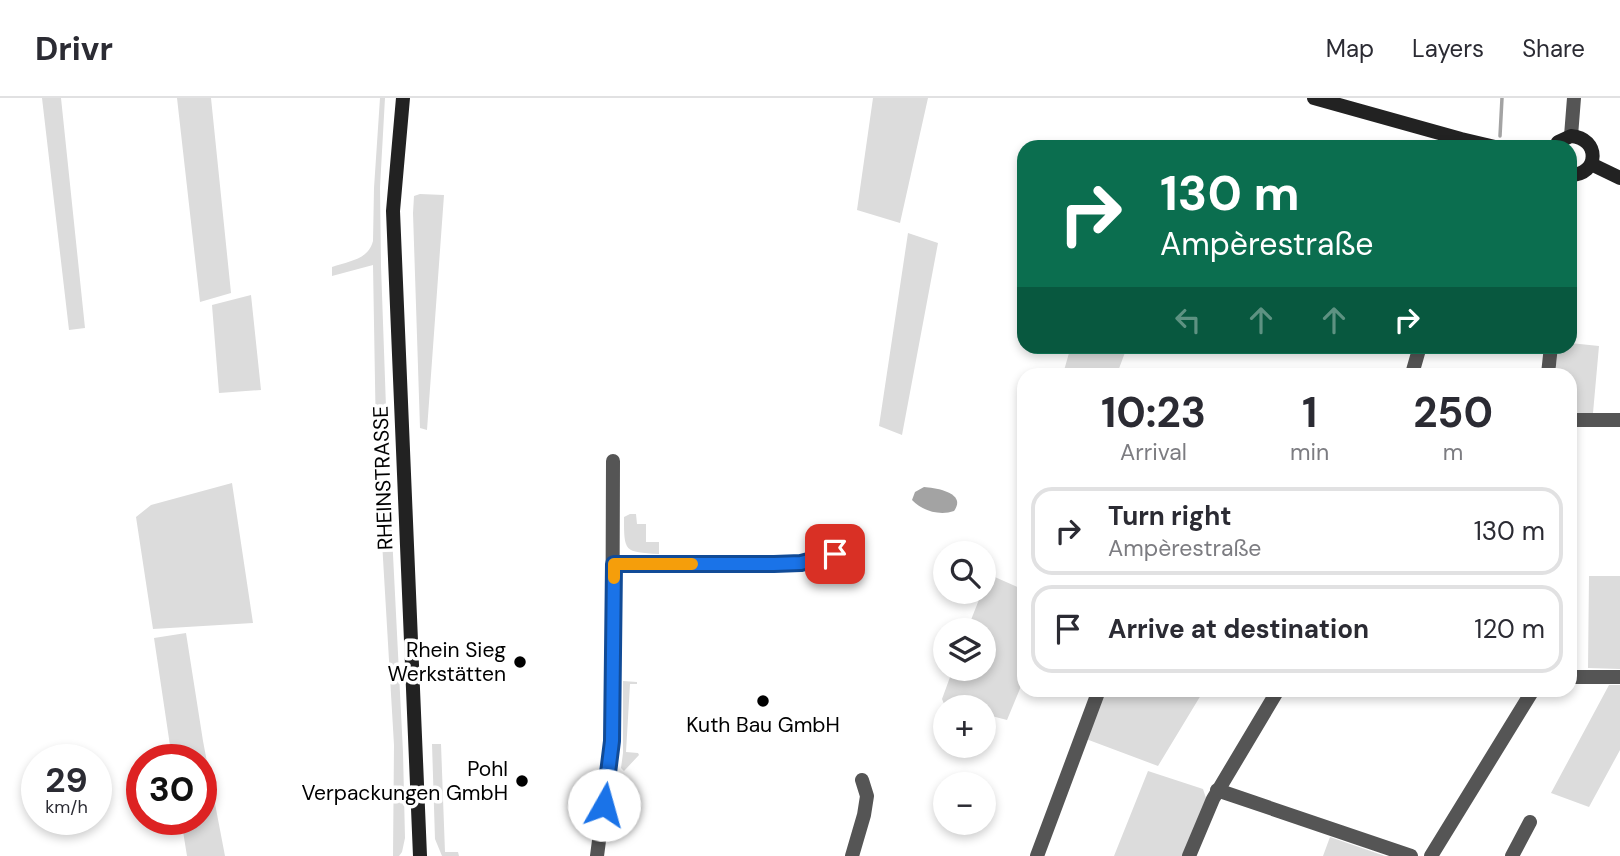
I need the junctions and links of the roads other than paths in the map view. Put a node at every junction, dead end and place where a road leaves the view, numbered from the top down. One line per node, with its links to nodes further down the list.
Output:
1 (403, 98): 23 (main road, RHEINSTRASSE)
2 (1315, 98): 5 (main road)
3 (1574, 98): 4 (street)
4 (1571, 136): 6 (main road); 7 (main road)
5 (1464, 140)
6 (1562, 140)
7 (1591, 164): 8 (main road); 9 (main road)
8 (1577, 174)
9 (1620, 178)
10 (1577, 420): 11 (street)
11 (1620, 420)
12 (614, 461): 14 (street)
13 (835, 554): 14 (street)
14 (614, 564): 24 (street)
15 (1577, 677): 16 (street)
16 (1620, 677)
17 (1096, 697): 26 (street)
18 (1274, 697): 21 (street)
19 (1528, 697): 29 (street)
20 (862, 780): 25 (street)
21 (1217, 790): 27 (street); 28 (street)
22 (1530, 822): 30 (street)
23 (420, 856)
24 (597, 856)
25 (852, 856)
26 (1037, 856)
27 (1189, 856)
28 (1411, 856)
29 (1431, 856)
30 (1512, 856)

